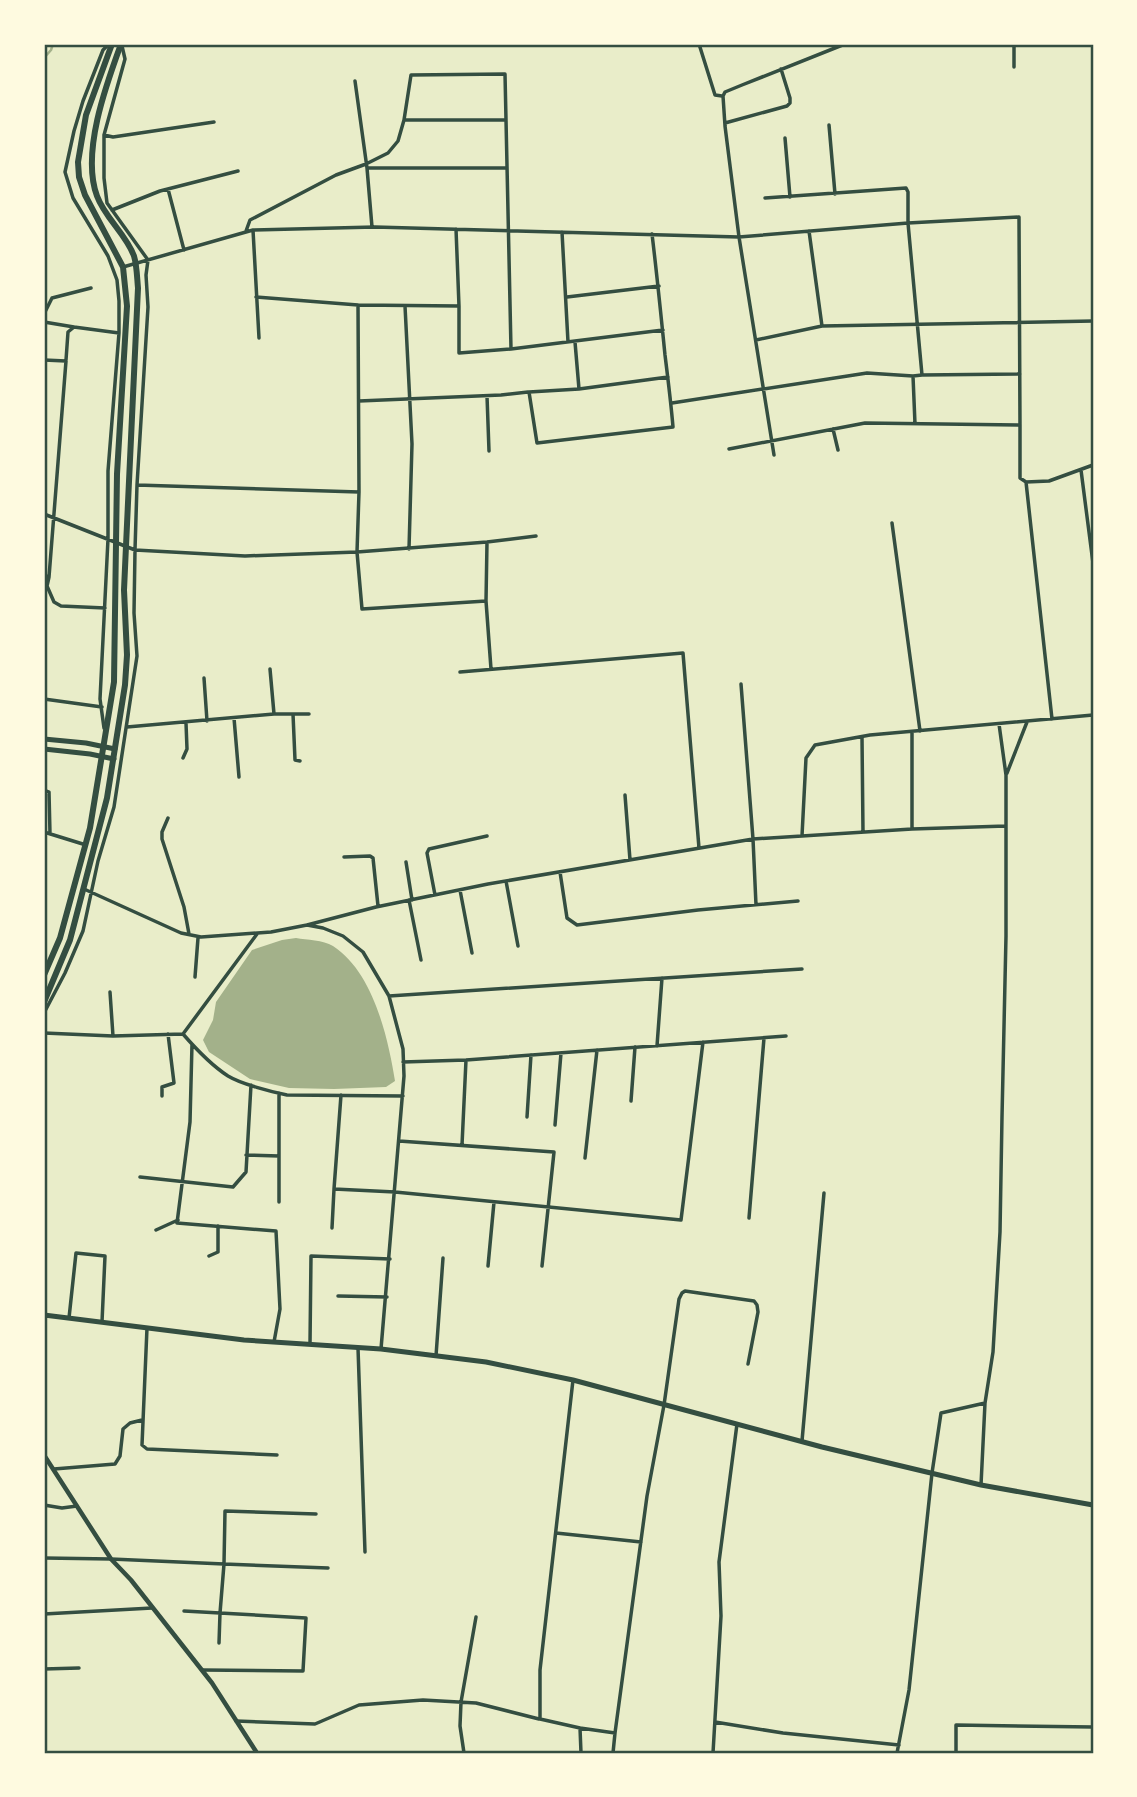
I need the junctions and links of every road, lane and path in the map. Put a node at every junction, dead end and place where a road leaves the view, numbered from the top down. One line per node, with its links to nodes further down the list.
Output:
1 (110, 44): 39 (highway); 55 (street)
2 (121, 44): 16 (street); 38 (highway)
3 (699, 44): 10 (street)
4 (845, 44): 6 (street)
5 (1074, 44): 7 (street)
6 (829, 46): 8 (street)
7 (1014, 67)
8 (781, 69): 10 (street); 14 (street)
9 (355, 81): 18 (street)
10 (723, 96): 14 (street)
11 (404, 120): 12 (street); 12 (street); 18 (street)
12 (506, 120): 19 (street)
13 (214, 122): 16 (street)
14 (725, 123): 35 (street)
15 (829, 125): 22 (street)
16 (104, 135): 25 (street)
17 (785, 138): 23 (street)
18 (366, 166): 19 (street); 27 (street); 32 (street)
19 (507, 168): 30 (street)
20 (239, 171): 21 (street)
21 (168, 189): 25 (street); 36 (street)
22 (835, 194): 23 (street); 26 (street)
23 (790, 197): 24 (street)
24 (765, 198)
25 (112, 210): 37 (street)
26 (908, 223): 31 (street); 50 (street); 51 (street)
27 (372, 227): 28 (street); 29 (street)
28 (456, 229): 30 (street); 46 (street)
29 (253, 230): 32 (street); 42 (street)
30 (508, 231): 33 (street); 60 (street)
31 (809, 231): 35 (street); 52 (street)
32 (246, 232): 36 (street)
33 (562, 232): 34 (street); 43 (street)
34 (652, 234): 35 (street); 40 (street)
35 (739, 237): 57 (street)
36 (184, 250): 37 (street)
37 (148, 260): 38 (street); 85 (street)
38 (136, 263): 39 (street); 93 (highway)
39 (123, 267): 91 (highway)
40 (659, 286): 43 (street); 54 (street)
41 (91, 288): 47 (street)
42 (256, 297): 44 (street); 56 (street)
43 (566, 297): 59 (street)
44 (358, 305): 45 (street); 72 (street)
45 (405, 306): 46 (street); 71 (street)
46 (459, 306): 60 (street)
47 (44, 314)
48 (1093, 321): 50 (street)
49 (44, 322): 53 (street)
50 (1019, 323): 51 (street); 63 (street)
51 (917, 325): 52 (street); 64 (street)
52 (822, 326): 57 (street)
53 (74, 327): 55 (street); 62 (street)
54 (663, 330): 58 (street); 66 (street)
55 (119, 333): 91 (street)
56 (259, 338)
57 (756, 340): 68 (street)
58 (575, 341): 59 (street); 67 (street)
59 (568, 342): 60 (street)
60 (511, 349)
61 (44, 360): 62 (street)
62 (66, 361): 88 (street)
63 (1020, 374): 64 (street); 75 (street)
64 (922, 375): 65 (street)
65 (913, 376): 68 (street); 74 (street)
66 (668, 377): 67 (street); 73 (street)
67 (579, 389): 69 (street)
68 (763, 389): 73 (street); 77 (street)
69 (529, 392): 70 (street); 73 (street)
70 (487, 396): 71 (street); 80 (street)
71 (411, 399): 72 (street); 95 (street)
72 (359, 401): 86 (street)
73 (671, 402)
74 (915, 424): 75 (street); 76 (street)
75 (1020, 425): 84 (street)
76 (833, 429): 77 (street); 79 (street)
77 (772, 441): 78 (street); 81 (street)
78 (729, 449)
79 (838, 450)
80 (489, 452)
81 (774, 455)
82 (1093, 465): 83 (street)
83 (1081, 470): 84 (street); 97 (street)
84 (1026, 482): 114 (street)
85 (137, 485): 86 (street); 94 (street)
86 (359, 492): 96 (street)
87 (44, 514): 88 (street)
88 (54, 518): 91 (street); 98 (street)
89 (892, 523): 120 (street)
90 (536, 536): 92 (street)
91 (111, 541): 93 (street); 101 (street); 122 (highway)
92 (487, 542): 95 (street); 100 (street)
93 (125, 546): 94 (street); 127 (highway)
94 (135, 550): 96 (street); 119 (street)
95 (409, 550): 96 (street)
96 (357, 552): 100 (street)
97 (1093, 563)
98 (46, 576): 99 (street)
99 (46, 586): 101 (street)
100 (486, 601): 103 (street)
101 (105, 608): 108 (street)
102 (270, 669): 109 (street)
103 (491, 669): 104 (street); 146 (street)
104 (460, 672)
105 (204, 678): 115 (street)
106 (741, 684): 144 (street)
107 (44, 699): 108 (street)
108 (102, 707): 122 (street)
109 (274, 714): 110 (street); 113 (street)
110 (293, 714): 111 (street); 131 (street)
111 (309, 714)
112 (1093, 715): 114 (street)
113 (233, 718): 115 (street); 133 (street)
114 (1052, 719): 116 (street)
115 (207, 721): 117 (street)
116 (1028, 721): 118 (street); 132 (street)
117 (186, 723): 119 (street); 129 (street)
118 (999, 724): 120 (street); 132 (street)
119 (127, 727): 154 (street)
120 (920, 731): 121 (street)
121 (912, 732): 123 (street); 138 (street)
122 (106, 737): 125 (highway)
123 (862, 737): 140 (street); 143 (street)
124 (44, 739): 125 (main road)
125 (104, 746): 127 (main road); 128 (highway)
126 (44, 749): 128 (main road)
127 (116, 749): 130 (highway)
128 (102, 757): 130 (main road); 145 (highway)
129 (183, 758)
130 (114, 759): 152 (highway)
131 (300, 761)
132 (1006, 775): 137 (street)
133 (239, 778)
134 (44, 790): 141 (street)
135 (625, 795): 148 (street)
136 (168, 818): 162 (street)
137 (1006, 827): 138 (street); 234 (street)
138 (912, 829): 140 (street)
139 (44, 832): 141 (street)
140 (863, 832): 143 (street)
141 (50, 834): 145 (street)
142 (487, 836): 155 (street)
143 (802, 836): 144 (street)
144 (753, 839): 146 (street); 158 (street)
145 (86, 845): 168 (highway)
146 (699, 848): 148 (street)
147 (344, 857): 159 (street)
148 (630, 860): 150 (street)
149 (406, 862): 156 (street)
150 (560, 872): 151 (street); 158 (street)
151 (506, 881): 153 (street); 164 (street)
152 (82, 888): 154 (street); 173 (highway)
153 (460, 890): 155 (street); 165 (street)
154 (91, 892): 162 (street); 174 (street)
155 (435, 895): 156 (street)
156 (410, 900): 159 (street); 166 (street)
157 (798, 901): 158 (street)
158 (756, 905)
159 (378, 906): 160 (street)
160 (307, 925): 161 (street); 172 (street)
161 (258, 933): 163 (street); 177 (street)
162 (189, 934): 163 (street)
163 (198, 937): 169 (street)
164 (518, 946)
165 (472, 953)
166 (421, 960)
167 (802, 969): 170 (street)
168 (44, 975)
169 (195, 977)
170 (662, 978): 172 (street); 183 (street)
171 (110, 992): 178 (street)
172 (389, 996): 189 (street)
173 (44, 1002)
174 (44, 1013)
175 (44, 1033): 178 (street)
176 (168, 1034): 177 (street); 178 (street); 192 (street)
177 (183, 1034): 182 (street)
178 (113, 1036)
179 (786, 1036): 180 (street)
180 (764, 1038): 181 (street); 211 (street)
181 (703, 1042): 183 (street); 210 (street)
182 (192, 1044): 190 (street); 204 (street)
183 (657, 1046): 184 (street)
184 (635, 1047): 185 (street); 195 (street)
185 (597, 1050): 186 (street); 202 (street)
186 (561, 1053): 187 (street); 197 (street)
187 (531, 1055): 188 (street); 196 (street)
188 (466, 1060): 189 (street); 199 (street)
189 (403, 1062): 194 (street)
190 (251, 1084): 191 (street); 200 (street)
191 (279, 1093): 193 (street); 201 (street)
192 (162, 1096)
193 (341, 1096): 194 (street); 205 (street)
194 (403, 1096): 198 (street)
195 (631, 1101)
196 (527, 1117)
197 (555, 1125)
198 (400, 1140): 199 (street); 206 (street)
199 (462, 1145): 210 (street)
200 (246, 1155): 201 (street); 204 (street)
201 (279, 1156): 208 (street)
202 (584, 1158)
203 (140, 1177): 204 (street)
204 (183, 1181): 212 (street)
205 (334, 1189): 206 (street); 214 (street)
206 (395, 1192): 209 (street); 218 (street)
207 (824, 1193): 238 (street)
208 (279, 1202)
209 (494, 1202): 210 (street); 219 (street)
210 (548, 1207): 220 (street)
211 (749, 1217)
212 (178, 1220): 213 (street); 215 (street)
213 (218, 1226): 216 (street); 227 (street)
214 (332, 1228)
215 (156, 1230)
216 (209, 1256)
217 (443, 1258): 231 (street)
218 (390, 1259): 222 (street); 228 (street)
219 (488, 1266)
220 (542, 1266)
221 (338, 1296): 222 (street)
222 (387, 1297): 230 (street)
223 (44, 1315): 224 (main road)
224 (69, 1318): 225 (main road); 225 (street)
225 (102, 1322): 226 (main road)
226 (148, 1328): 227 (main road); 236 (street)
227 (274, 1342): 228 (main road)
228 (310, 1344): 229 (main road)
229 (358, 1348): 230 (main road); 250 (street)
230 (381, 1349): 231 (main road)
231 (436, 1356): 233 (main road)
232 (748, 1364): 235 (street)
233 (573, 1381): 235 (main road); 248 (street)
234 (985, 1403): 242 (street); 243 (street)
235 (664, 1405): 237 (main road); 249 (street)
236 (142, 1420): 240 (street); 241 (street)
237 (737, 1424): 238 (main road); 267 (street)
238 (802, 1441): 242 (main road)
239 (44, 1455): 241 (street)
240 (277, 1455)
241 (53, 1469): 246 (street)
242 (932, 1473): 243 (main road); 271 (street)
243 (981, 1485): 245 (main road)
244 (44, 1505): 246 (street)
245 (1093, 1505)
246 (77, 1506): 252 (street)
247 (316, 1514): 253 (street)
248 (555, 1533): 249 (street); 265 (street)
249 (641, 1542): 270 (street)
250 (365, 1552)
251 (44, 1558): 252 (street)
252 (111, 1559): 253 (street); 255 (street)
253 (224, 1564): 254 (street); 257 (street)
254 (328, 1568)
255 (152, 1608): 258 (street); 263 (street)
256 (184, 1611): 257 (street)
257 (220, 1613): 260 (street); 263 (street)
258 (44, 1614)
259 (476, 1617): 264 (street)
260 (219, 1643)
261 (79, 1668): 262 (street)
262 (44, 1669)
263 (202, 1670): 266 (street)
264 (461, 1702): 265 (street); 266 (street); 273 (street)
265 (540, 1719): 269 (street)
266 (236, 1721): 272 (street)
267 (715, 1722): 271 (street); 276 (street)
268 (1093, 1727): 278 (street)
269 (580, 1728): 270 (street); 274 (street)
270 (615, 1733): 275 (street)
271 (898, 1745): 277 (street)
272 (257, 1753)
273 (464, 1753)
274 (581, 1753)
275 (613, 1753)
276 (713, 1753)
277 (897, 1753)
278 (956, 1753)

